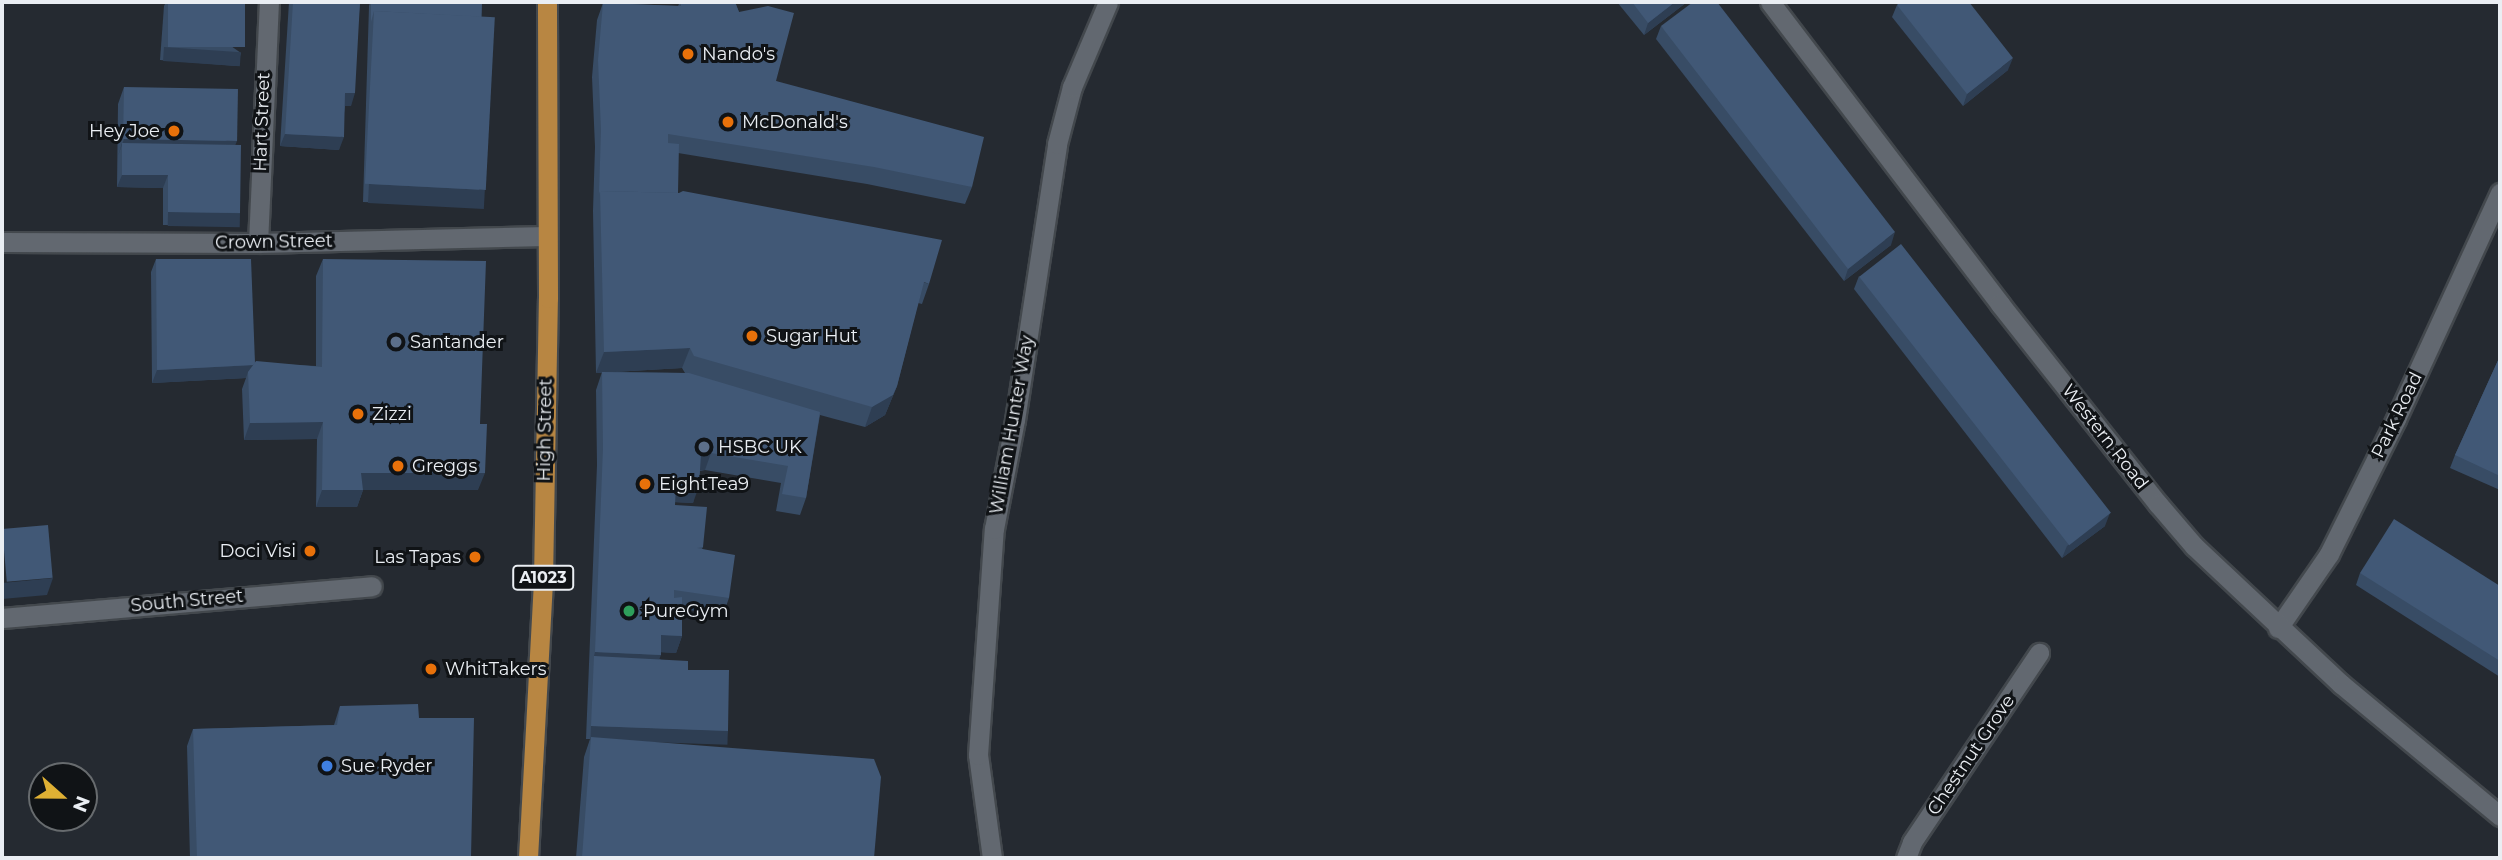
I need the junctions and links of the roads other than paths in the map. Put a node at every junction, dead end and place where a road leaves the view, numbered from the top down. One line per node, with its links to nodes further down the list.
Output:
1 (269, 2): 8 (street, Hart Street)
2 (547, 2): 6 (main road, High Street / A1023)
3 (1108, 2): 15 (street, William Hunter Way)
4 (1770, 2): 11 (street, Western Road)
5 (2500, 193): 11 (street, Park Road)
6 (547, 236): 8 (street, Crown Street); 14 (main road, High Street / A1023)
7 (2, 242): 8 (street, Crown Street)
8 (258, 243)
9 (372, 586): 10 (street, South Street)
10 (2, 618)
11 (2278, 628): 13 (street, Western Road)
12 (2039, 653): 16 (street, Chestnut Grove)
13 (2500, 816)
14 (528, 858)
15 (992, 858)
16 (1906, 858)

